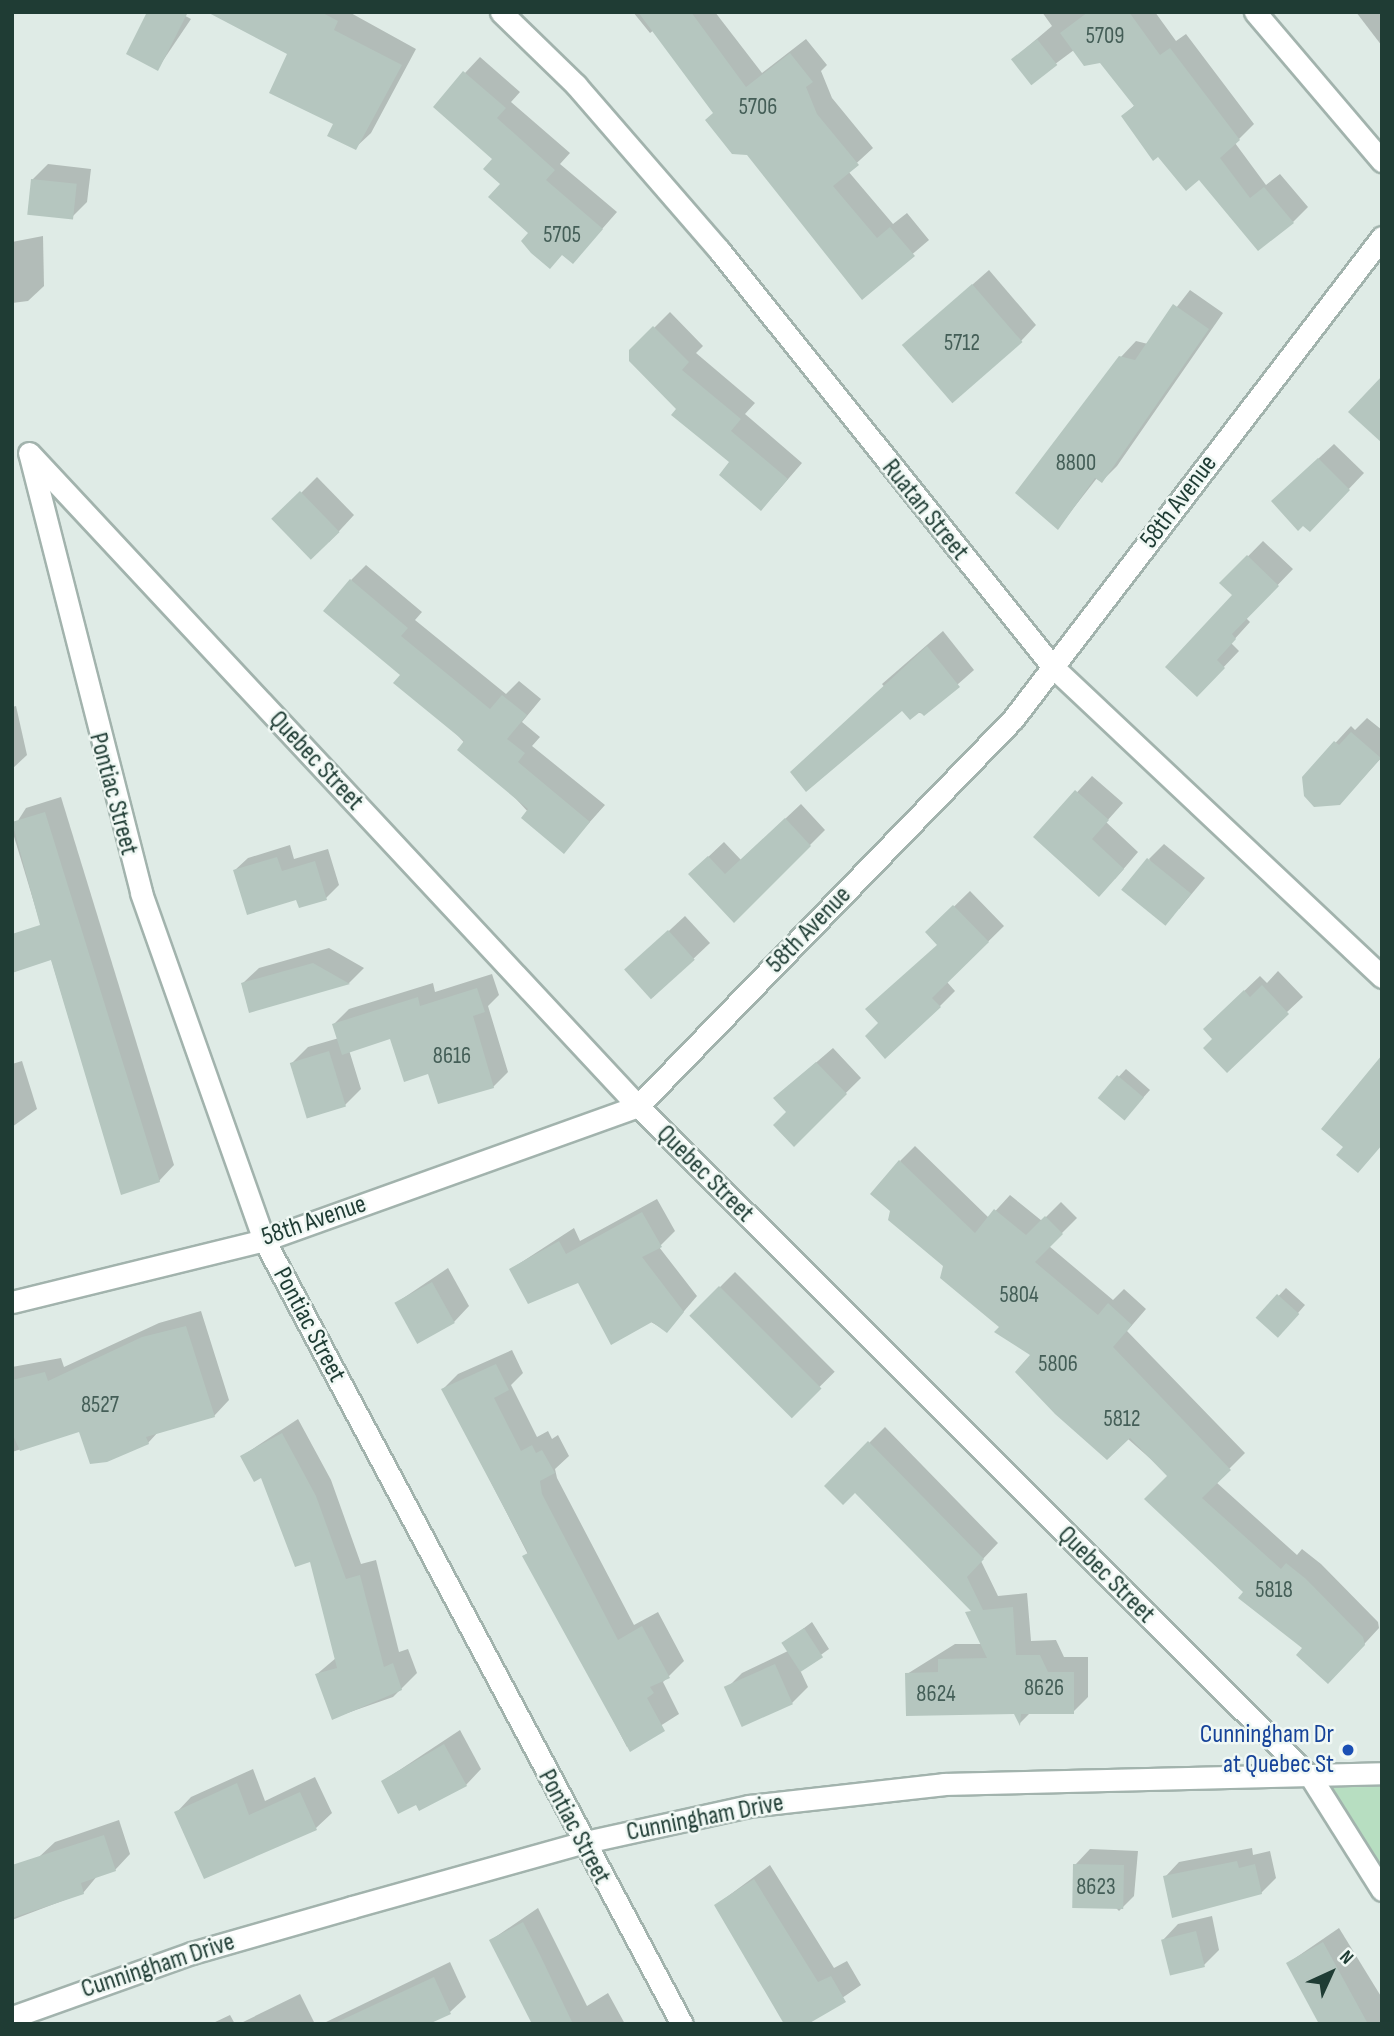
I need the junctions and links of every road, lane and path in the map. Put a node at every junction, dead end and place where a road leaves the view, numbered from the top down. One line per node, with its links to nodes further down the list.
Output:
1 (501, 12): 6 (street, Ruatan Street)
2 (1255, 12): 3 (street)
3 (1382, 161)
4 (1382, 237): 6 (street, 58th Avenue)
5 (21, 454): 8 (street, Quebec Street); 9 (street, Pontiac Street)
6 (1053, 667): 7 (street, Ruatan Street); 8 (street, 58th Avenue)
7 (1382, 976)
8 (638, 1106): 9 (street, 58th Avenue); 12 (street, Quebec Street)
9 (264, 1240): 10 (street, 58th Avenue); 13 (street, Pontiac Street)
10 (12, 1303)
11 (1382, 1773): 12 (street, Cunningham Drive)
12 (1312, 1779): 13 (street, Cunningham Drive); 14 (street, Quebec Street)
13 (581, 1843): 15 (street, Cunningham Drive); 16 (street, Pontiac Street)
14 (1382, 1890)
15 (12, 2017)
16 (682, 2024)

